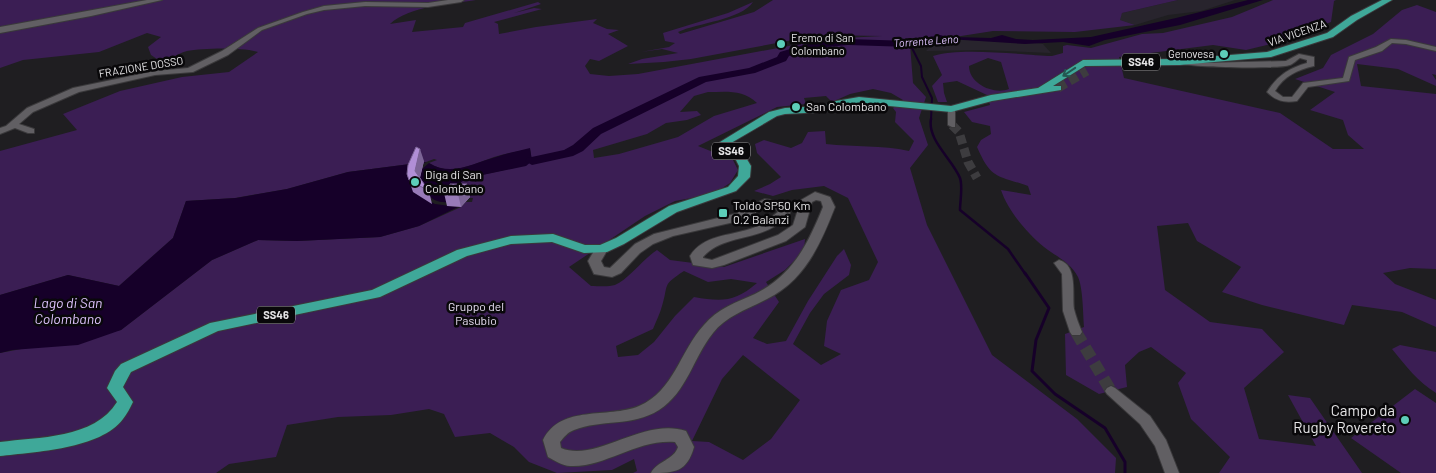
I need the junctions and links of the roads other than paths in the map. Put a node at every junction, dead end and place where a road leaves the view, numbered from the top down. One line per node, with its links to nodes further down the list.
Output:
1 (158, 0): 4 (street)
2 (461, 0): 12 (street, FRAZIONE DOSSO)
3 (1388, 0): 7 (main road, VIA VICENZA / SS46)
4 (0, 30)
5 (1436, 49): 7 (street)
6 (1101, 62): 7 (main road, SS46); 8 (main road); 10 (main road, SS46, one-way to 10)
7 (1180, 62)
8 (1087, 71)
9 (1058, 88): 10 (main road)
10 (1039, 91): 11 (main road, SS46)
11 (947, 109): 13 (street); 16 (main road, SS46)
12 (13, 124): 14 (street, FRAZIONE DOSSO); 15 (street)
13 (952, 125)
14 (0, 131)
15 (31, 131)
16 (602, 249): 20 (main road, SS46); 21 (street)
17 (1058, 263): 18 (street)
18 (1076, 332)
19 (1111, 391): 22 (street)
20 (0, 449)
21 (660, 473)
22 (1172, 473)

